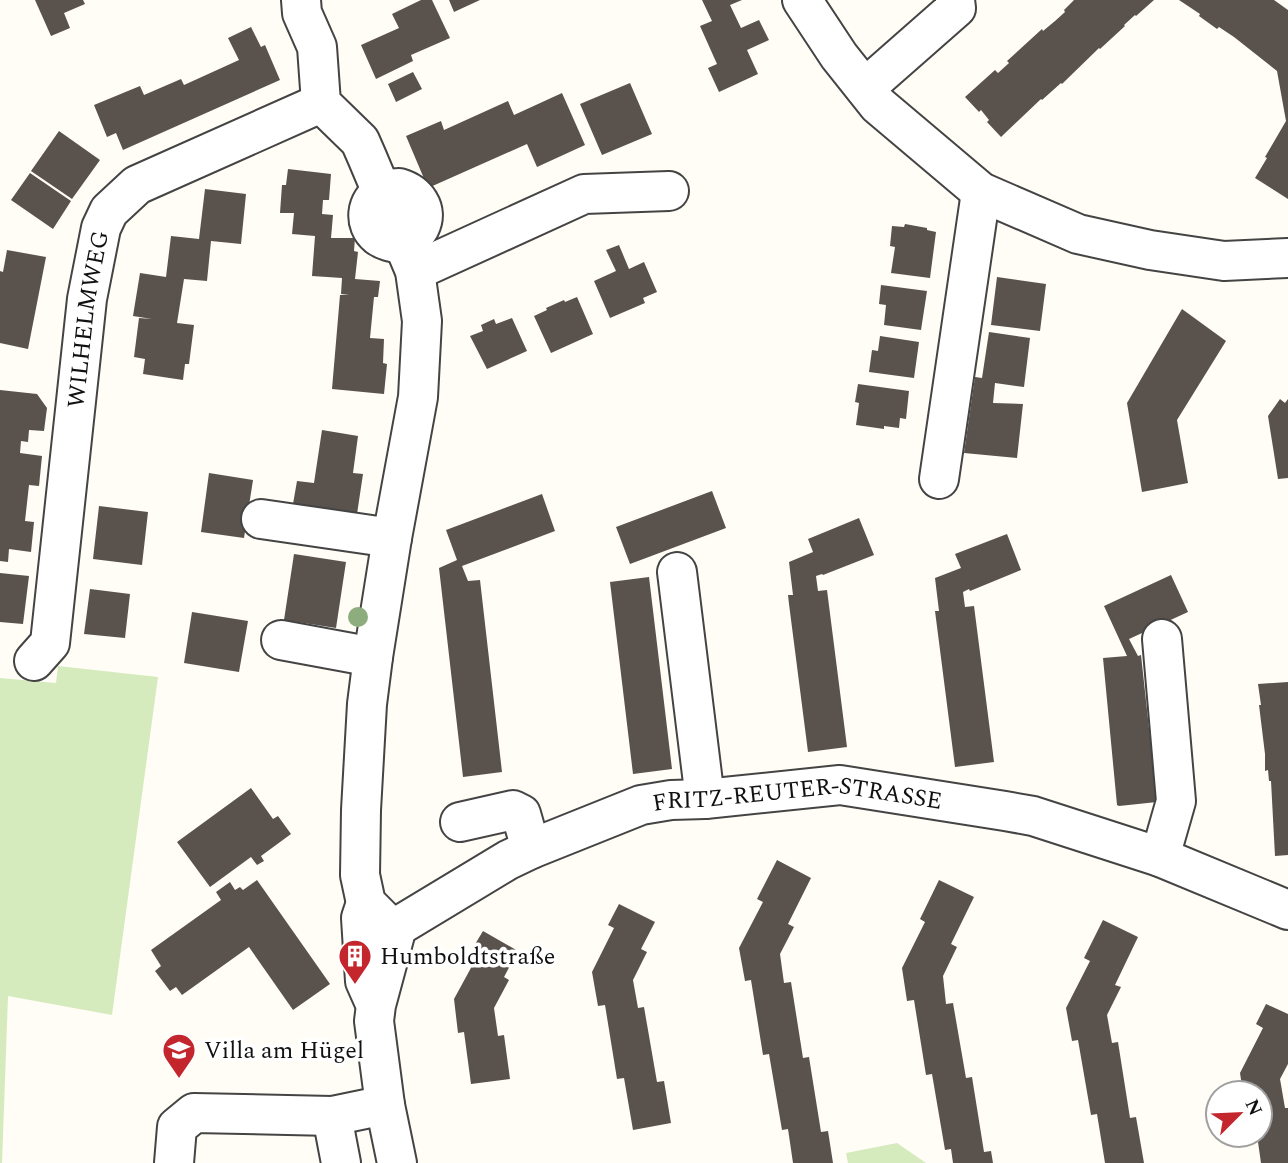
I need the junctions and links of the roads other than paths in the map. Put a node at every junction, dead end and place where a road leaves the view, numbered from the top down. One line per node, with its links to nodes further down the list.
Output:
1 (301, 0): 5 (street)
2 (802, 0): 4 (street)
3 (955, 0): 4 (street)
4 (865, 88): 7 (street)
5 (321, 103): 8 (street); 17 (street, WILHELMWEG)
6 (669, 191): 8 (street)
7 (981, 192): 9 (street); 10 (street)
8 (410, 258): 12 (street)
9 (1288, 258)
10 (939, 478)
11 (261, 519): 12 (street)
12 (393, 538): 16 (street)
13 (677, 572): 18 (street)
14 (1162, 639): 21 (street)
15 (281, 640): 16 (street)
16 (373, 657): 22 (street)
17 (34, 661)
18 (705, 799): 20 (street, FRITZ-REUTER-STRASSE); 21 (street, FRITZ-REUTER-STRASSE)
19 (460, 822): 20 (street)
20 (531, 849): 24 (street, FRITZ-REUTER-STRASSE)
21 (1160, 857): 23 (street, FRITZ-REUTER-STRASSE)
22 (366, 903): 24 (street); 25 (street)
23 (1288, 910)
24 (397, 927): 25 (street)
25 (376, 1004): 26 (street)
26 (385, 1105): 27 (street); 30 (street)
27 (332, 1116): 28 (street); 29 (street)
28 (174, 1163)
29 (341, 1163)
30 (397, 1163)

